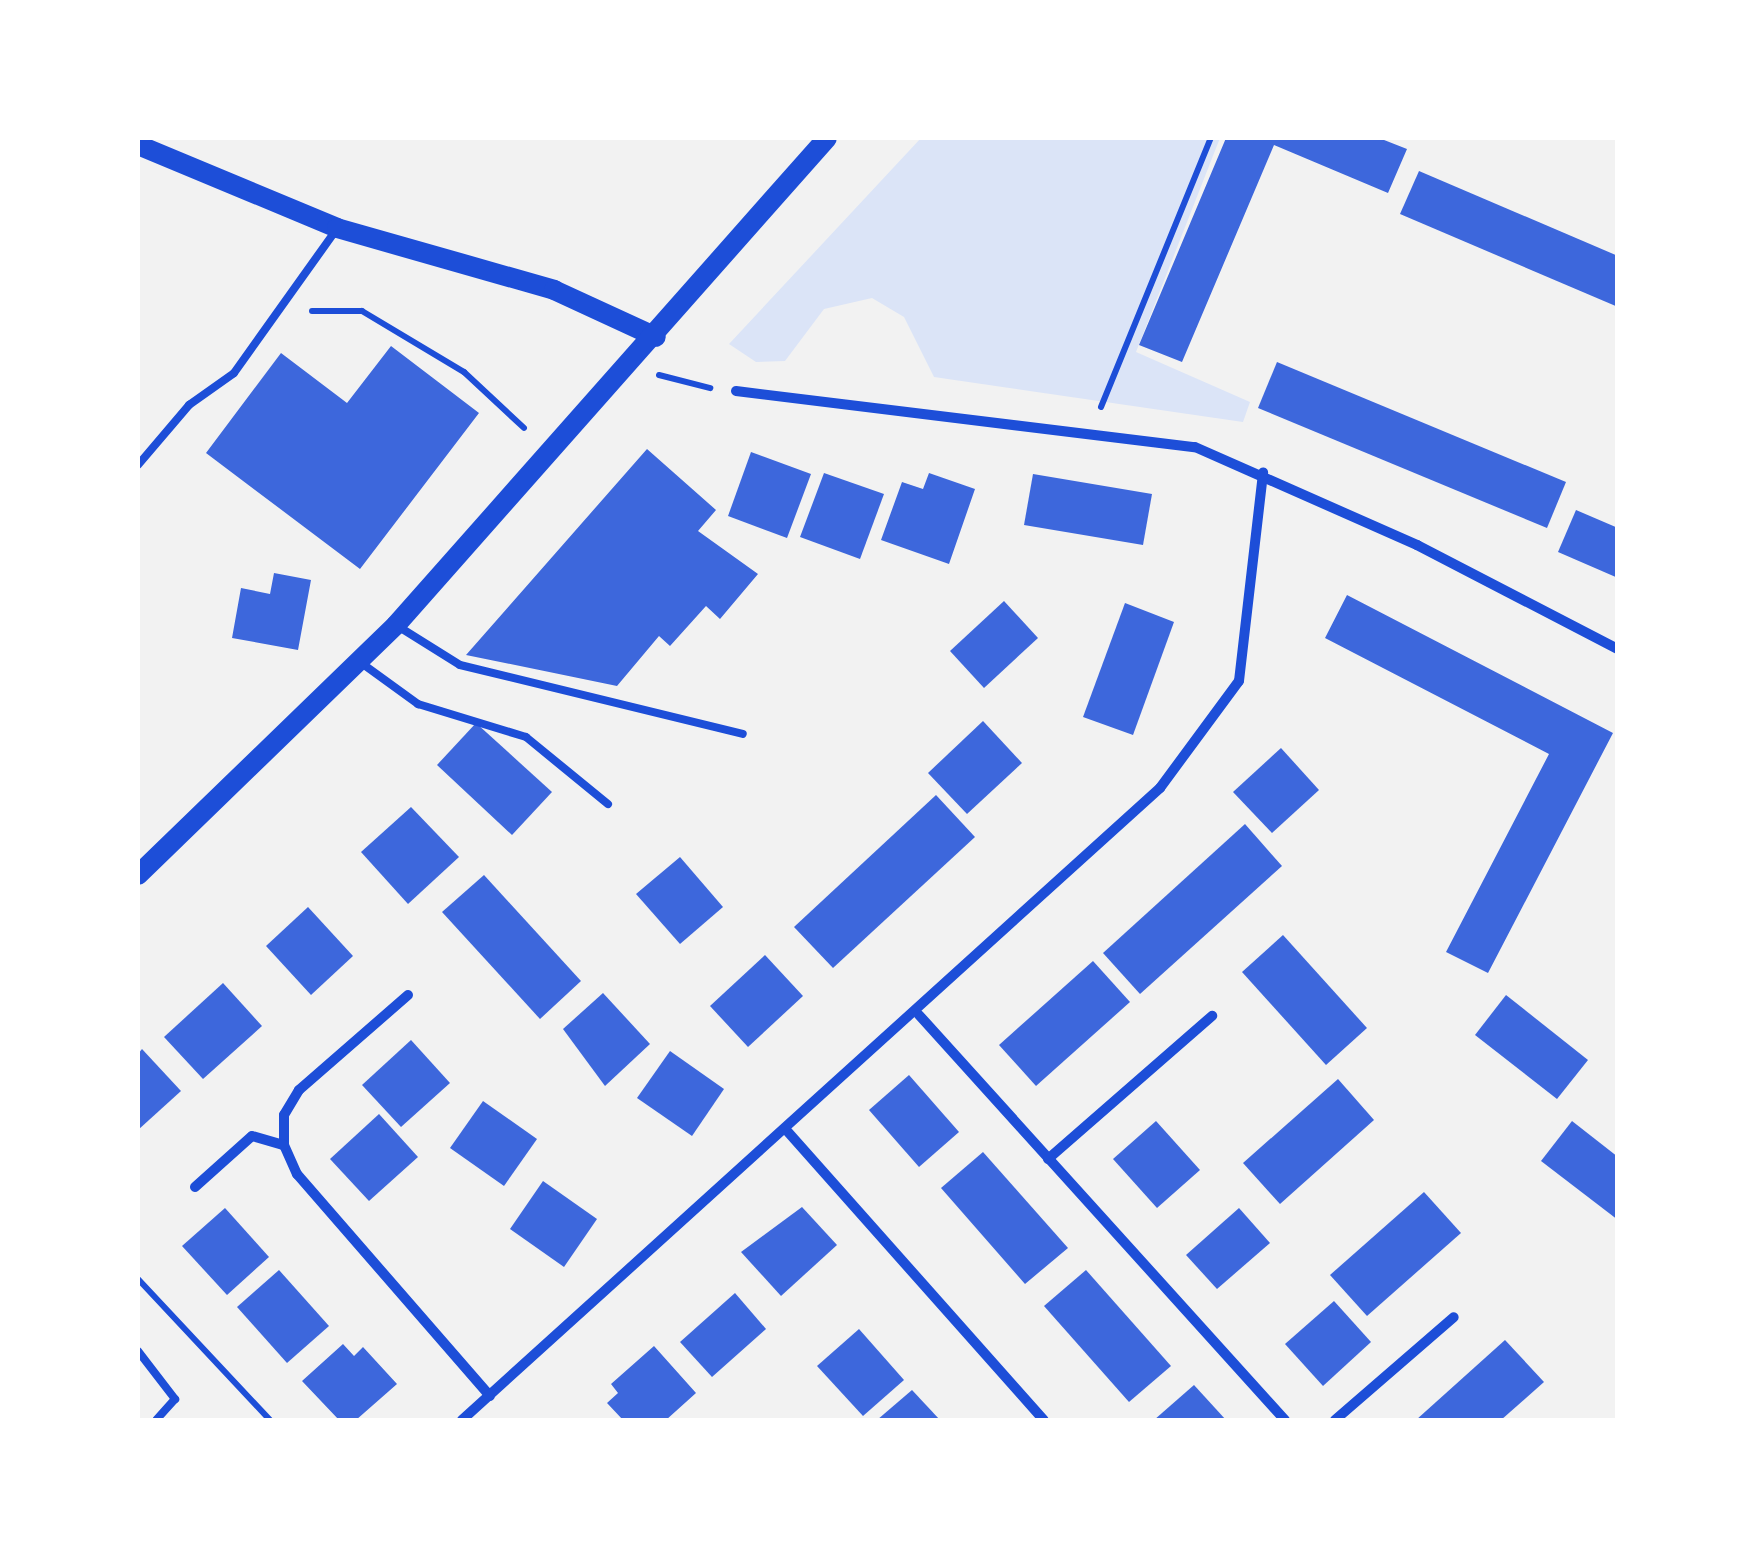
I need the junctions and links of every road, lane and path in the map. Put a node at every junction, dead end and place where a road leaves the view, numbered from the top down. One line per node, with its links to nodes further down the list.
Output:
1 (828, 138): 6 (main road)
2 (1211, 138): 9 (path)
3 (138, 144): 4 (main road)
4 (338, 228): 5 (lane); 6 (main road)
5 (276, 314): 10 (path); 11 (lane)
6 (656, 336): 7 (main road)
7 (630, 366): 8 (path); 10 (main road)
8 (736, 391): 9 (street)
9 (1090, 431): 12 (street)
10 (550, 453): 13 (main road)
11 (138, 465)
12 (1263, 472): 14 (street); 20 (street)
13 (396, 625): 15 (main road); 16 (lane)
14 (1618, 649)
15 (360, 662): 17 (lane); 18 (main road)
16 (743, 734)
17 (608, 804)
18 (138, 874)
19 (408, 996): 23 (street)
20 (918, 1015): 22 (street); 24 (street)
21 (1212, 1016): 24 (street)
22 (788, 1132): 29 (street); 30 (street)
23 (284, 1145): 25 (street); 29 (street)
24 (1048, 1159): 35 (street)
25 (195, 1187)
26 (138, 1279): 32 (path)
27 (1454, 1318): 36 (street)
28 (138, 1352): 31 (lane)
29 (490, 1396): 33 (street)
30 (1040, 1416): 34 (street)
31 (156, 1420)
32 (270, 1420)
33 (462, 1420)
34 (1026, 1420)
35 (1285, 1420)
36 (1335, 1420)

